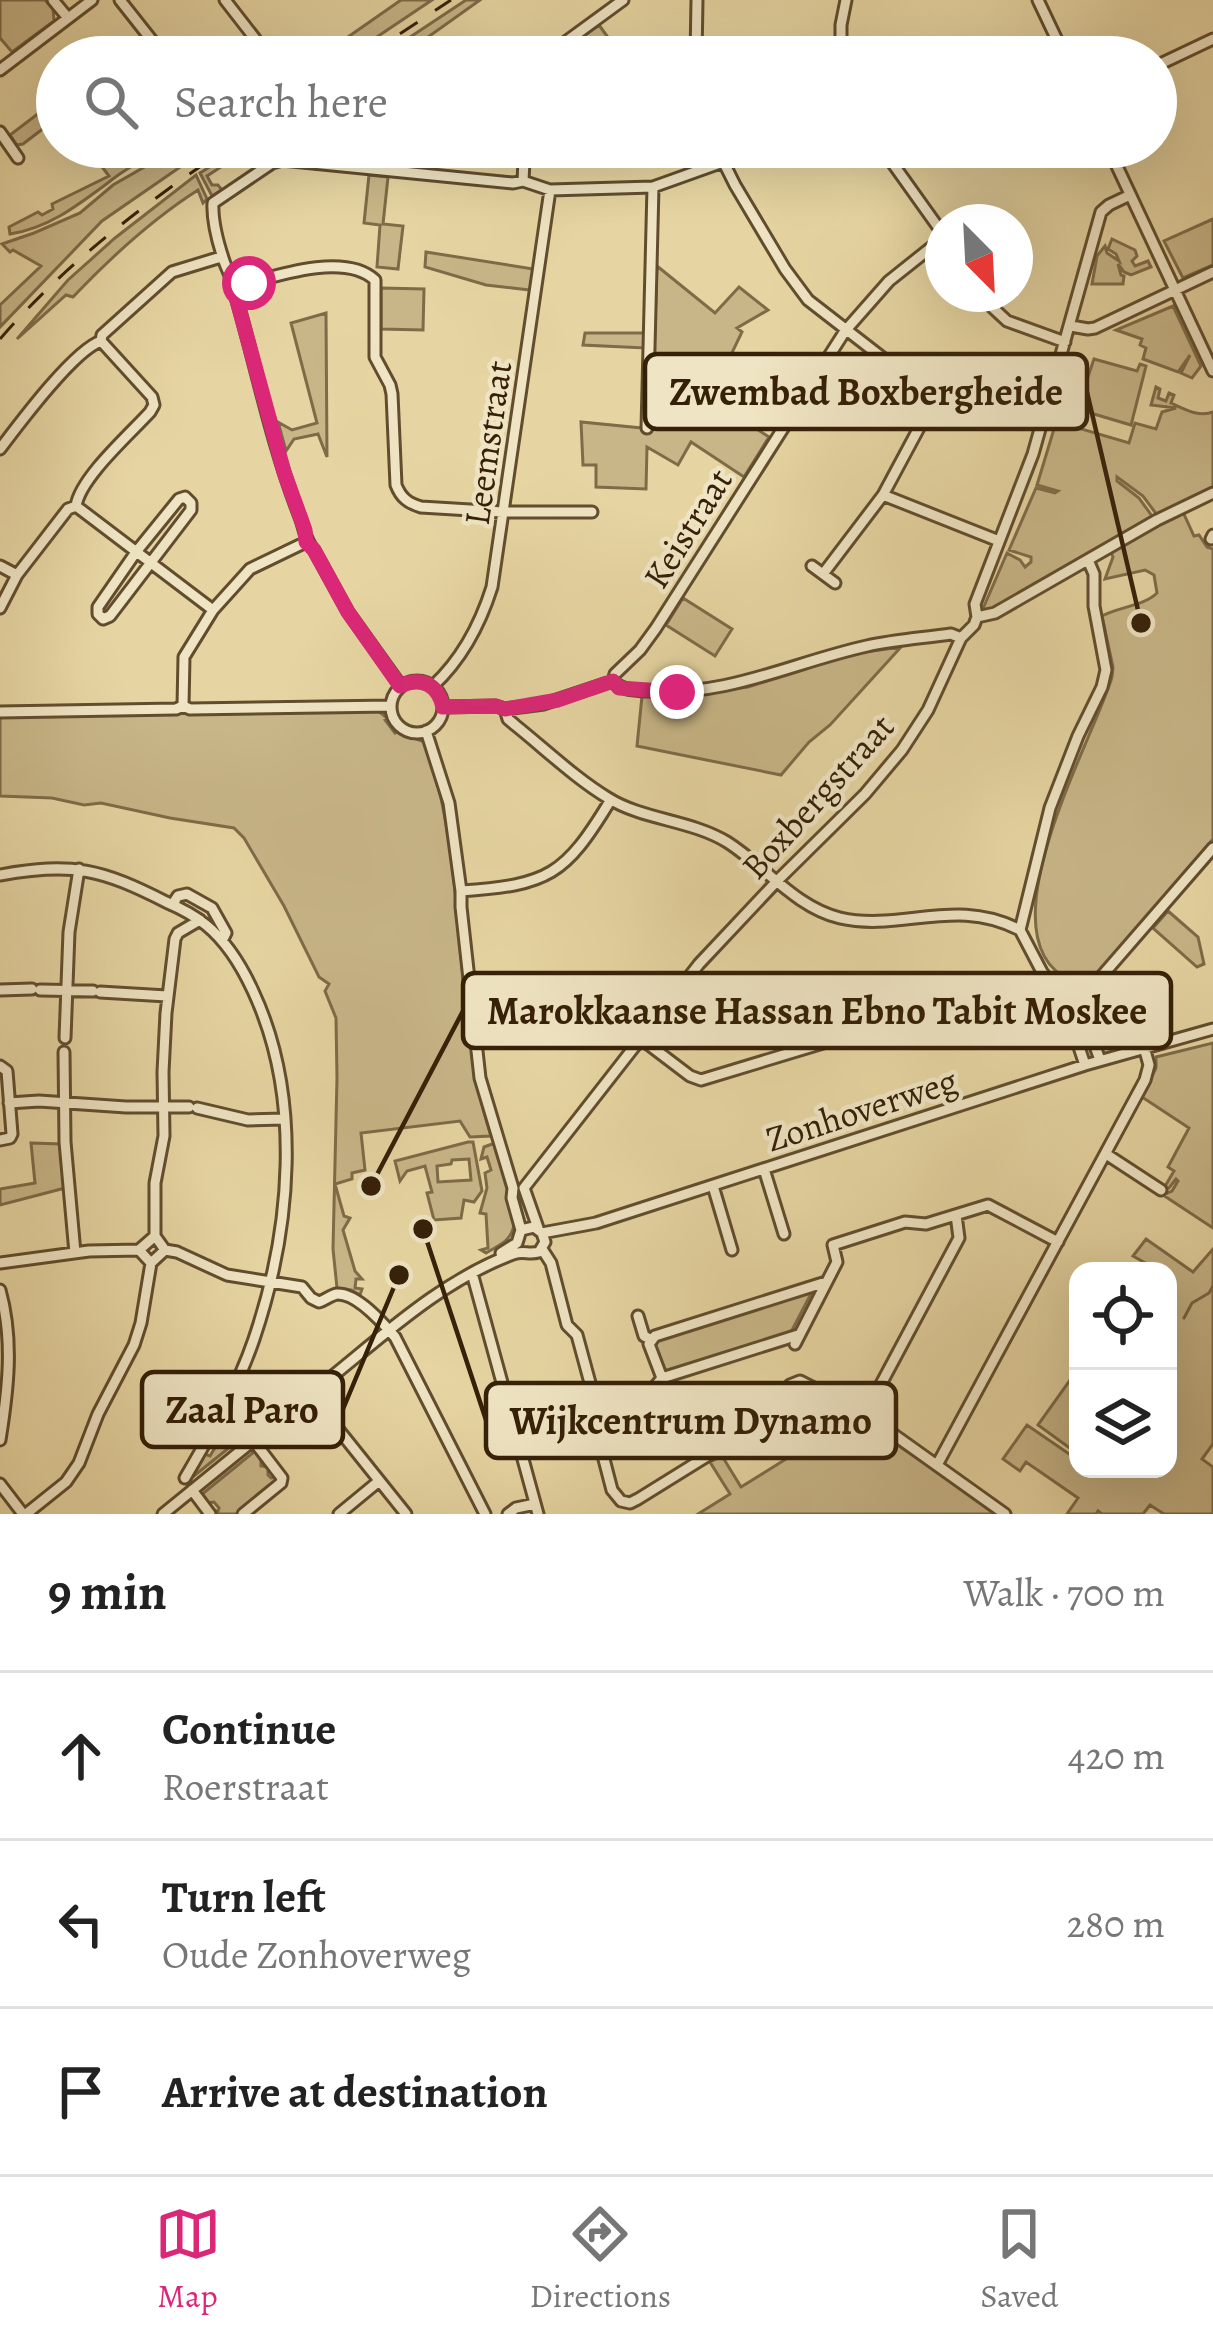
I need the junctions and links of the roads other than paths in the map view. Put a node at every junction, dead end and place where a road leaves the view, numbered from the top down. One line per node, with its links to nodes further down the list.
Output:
1 (53, 0): 9 (street)
2 (92, 0): 9 (street)
3 (120, 0): 11 (street)
4 (225, 0): 12 (street)
5 (623, 0): 13 (street)
6 (697, 0): 14 (street)
7 (846, 0): 15 (street)
8 (1038, 0): 16 (street)
9 (68, 18): 10 (street)
10 (44, 36)
11 (148, 36)
12 (252, 36)
13 (574, 36)
14 (696, 36)
15 (841, 36)
16 (1055, 36)
17 (1213, 39): 19 (street)
18 (36, 42): 20 (street)
19 (1177, 56)
20 (0, 70)
21 (0, 132): 22 (street)
22 (18, 158)
23 (265, 168): 36 (street)
24 (362, 168): 30 (street)
25 (524, 168): 30 (street)
26 (706, 168): 31 (street)
27 (727, 168): 42 (street)
28 (896, 168): 34 (street)
29 (1118, 168): 33 (street)
30 (523, 181): 32 (street)
31 (653, 187): 32 (street); 46 (street)
32 (550, 190): 51 (street, Leemstraat)
33 (1130, 195): 39 (street); 41 (street, Boxbergstraat)
34 (925, 210)
35 (925, 251): 42 (street, Keistraat)
36 (221, 257): 38 (street); 43 (street)
37 (1213, 272): 39 (street)
38 (236, 287): 51 (street); 54 (street)
39 (1174, 290): 41 (street); 45 (street)
40 (997, 312): 44 (street)
41 (1071, 326): 44 (street, Boxbergstraat)
42 (845, 331): 49 (street); 67 (street, Keistraat)
43 (100, 341): 47 (street); 50 (street)
44 (1065, 342): 53 (street, Boxbergstraat)
45 (1213, 371)
46 (647, 428)
47 (0, 449)
48 (1213, 493): 56 (street)
49 (883, 495): 53 (street); 60 (street)
50 (76, 506): 55 (street); 61 (street)
51 (503, 512): 52 (street); 69 (street, Leemstraat)
52 (592, 512)
53 (999, 541): 65 (street, Boxbergstraat)
54 (306, 542): 64 (street); 68 (street)
55 (136, 552): 57 (street); 57 (street); 57 (street)
56 (1088, 560): 65 (street); 84 (street)
57 (149, 561): 64 (street)
58 (0, 566): 61 (street)
59 (812, 566): 60 (street)
60 (823, 574): 62 (street)
61 (17, 575): 63 (street)
62 (835, 583)
63 (0, 608)
64 (213, 610): 70 (street)
65 (976, 616): 66 (street, Boxbergstraat)
66 (961, 638): 67 (street); 80 (street, Boxbergstraat)
67 (613, 681): 73 (street)
68 (400, 686): 69 (street); 71 (street)
69 (433, 686): 72 (street)
70 (183, 706): 71 (street); 74 (street)
71 (391, 706): 75 (street)
72 (443, 707): 73 (street); 75 (street)
73 (505, 709): 76 (street)
74 (0, 712)
75 (426, 731): 81 (street)
76 (610, 801): 80 (street); 81 (street)
77 (1213, 848): 89 (street)
78 (79, 869): 79 (street); 82 (street); 86 (street)
79 (0, 875)
80 (777, 880): 84 (street); 95 (street, Boxbergstraat)
81 (461, 890): 109 (street)
82 (172, 904): 83 (street); 85 (street)
83 (200, 920): 85 (street); 88 (street)
84 (1020, 930): 90 (street)
85 (222, 941): 104 (street)
86 (65, 989): 87 (street); 88 (street); 94 (street)
87 (0, 990)
88 (167, 997): 103 (street)
89 (1081, 1000): 90 (street); 91 (street)
90 (1061, 1006): 92 (street); 95 (street)
91 (1084, 1016): 92 (street); 98 (street)
92 (1071, 1023): 99 (street)
93 (1213, 1029): 96 (street, Zonhoverweg)
94 (65, 1038)
95 (640, 1038): 109 (street, Boxbergstraat)
96 (1144, 1047): 98 (street, Zonhoverweg); 106 (street)
97 (64, 1052): 101 (street)
98 (1100, 1060): 99 (street, Zonhoverweg)
99 (1085, 1065): 107 (street, Zonhoverweg)
100 (0, 1066): 102 (street)
101 (64, 1102): 102 (street); 103 (street); 121 (street)
102 (10, 1103): 105 (street)
103 (164, 1106): 104 (street); 114 (street)
104 (284, 1119): 125 (street)
105 (0, 1140)
106 (1106, 1154): 110 (street); 116 (street)
107 (764, 1169): 108 (street, Zonhoverweg); 113 (street)
108 (712, 1186): 115 (street, Zonhoverweg); 120 (street)
109 (519, 1188): 112 (street); 115 (street)
110 (1161, 1190)
111 (956, 1215): 116 (street); 126 (street); 135 (street)
112 (521, 1230): 115 (street, Zonhoverweg); 117 (street)
113 (784, 1234)
114 (155, 1236): 118 (street); 119 (street)
115 (540, 1241): 117 (street); 134 (street)
116 (1058, 1242): 139 (street)
117 (519, 1247): 124 (street)
118 (140, 1250): 121 (street); 123 (street)
119 (165, 1250): 123 (street); 125 (street)
120 (732, 1250)
121 (75, 1253): 122 (street)
122 (0, 1263)
123 (151, 1263): 145 (street)
124 (478, 1270): 129 (street); 144 (street)
125 (270, 1282): 129 (street); 140 (street)
126 (826, 1282): 130 (street); 131 (street)
127 (0, 1290): 137 (street)
128 (638, 1316): 130 (street)
129 (389, 1330): 132 (street); 151 (street)
130 (650, 1339): 131 (street)
131 (662, 1378): 134 (street)
132 (310, 1394): 136 (street); 141 (street)
133 (266, 1403): 136 (street)
134 (596, 1405): 135 (street)
135 (865, 1414): 139 (street)
136 (283, 1417): 138 (street)
137 (0, 1440)
138 (253, 1440): 143 (street); 148 (street)
139 (937, 1465): 153 (street)
140 (185, 1478)
141 (380, 1481): 149 (street); 150 (street)
142 (0, 1484): 145 (street)
143 (192, 1490): 146 (street); 147 (street)
144 (536, 1509): 152 (street)
145 (24, 1514)
146 (163, 1514)
147 (210, 1514)
148 (243, 1514)
149 (339, 1514)
150 (406, 1514)
151 (485, 1514)
152 (508, 1514)
153 (1005, 1514)

